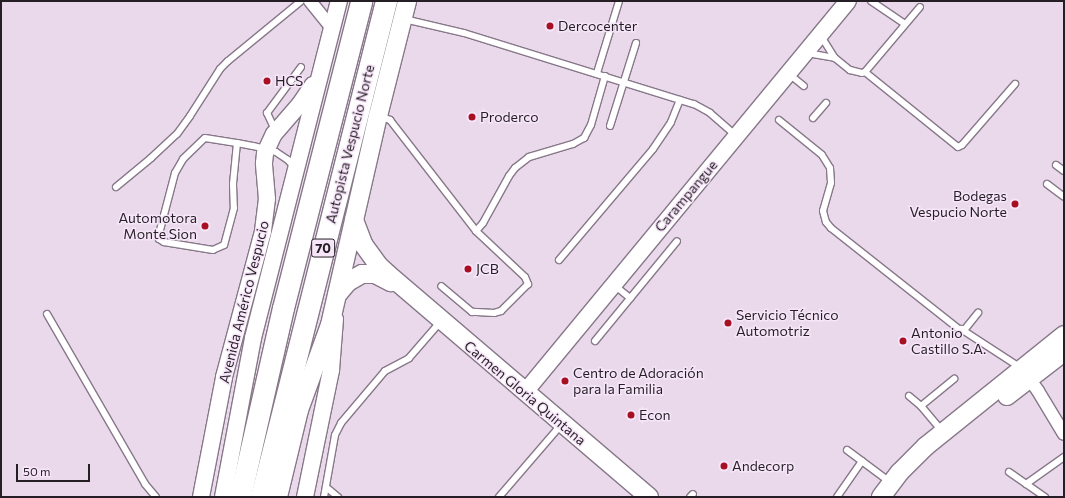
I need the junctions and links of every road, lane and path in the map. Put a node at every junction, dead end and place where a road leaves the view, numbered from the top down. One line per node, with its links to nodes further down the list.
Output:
1 (302, 1): 43 (lane)
2 (310, 1): 14 (street)
3 (339, 1): 14 (street, Avenida Américo Vespucio)
4 (347, 1): 32 (highway)
5 (361, 1): 32 (highway, Autopista Vespucio Norte / 70)
6 (386, 1): 76 (highway, Autopista Vespucio Norte / 70)
7 (407, 1): 12 (main road)
8 (618, 1): 21 (lane)
9 (848, 1): 15 (street, Carampangue)
10 (871, 1): 13 (lane)
11 (920, 7): 13 (lane)
12 (403, 19): 21 (lane); 30 (main road)
13 (905, 24): 20 (lane)
14 (332, 28): 23 (street, Avenida Américo Vespucio)
15 (820, 34): 17 (street, Carampangue); 18 (lane)
16 (636, 43): 25 (lane)
17 (805, 53): 18 (lane); 22 (street, Carampangue)
18 (835, 58): 20 (lane)
19 (301, 67): 35 (lane)
20 (865, 72): 26 (lane)
21 (597, 73): 24 (lane)
22 (788, 73): 27 (lane); 36 (street, Carampangue)
23 (319, 76): 35 (street, Avenida Américo Vespucio); 40 (street, Avenida Américo Vespucio)
24 (605, 76): 25 (lane); 46 (lane)
25 (623, 82): 28 (lane); 34 (lane)
26 (1015, 84)
27 (804, 86)
28 (680, 100): 36 (lane); 48 (lane)
29 (826, 103): 31 (lane)
30 (378, 116): 45 (main road); 46 (lane)
31 (813, 118)
32 (331, 120): 76 (highway, Autopista Vespucio Norte / 70)
33 (779, 120): 57 (lane)
34 (610, 126)
35 (276, 132): 38 (street, Avenida Américo Vespucio)
36 (736, 136): 49 (street, Carampangue)
37 (237, 144): 37 (lane); 38 (lane)
38 (266, 149): 40 (lane); 78 (street, Avenida Américo Vespucio)
39 (1056, 165): 41 (lane)
40 (295, 170): 76 (street, Avenida Américo Vespucio)
41 (1064, 171)
42 (1046, 184): 44 (lane)
43 (116, 187)
44 (1064, 198)
45 (354, 220): 51 (main road, Carmen Gloria Quintana); 52 (main road)
46 (476, 232): 50 (lane)
47 (677, 241): 53 (lane)
48 (559, 260)
49 (613, 284): 53 (lane); 63 (street, Carampangue)
50 (441, 286)
51 (402, 288): 52 (main road, Carmen Gloria Quintana); 56 (main road, Carmen Gloria Quintana)
52 (337, 295): 76 (main road); 79 (street)
53 (630, 298): 59 (lane)
54 (978, 313): 57 (lane)
55 (47, 314): 77 (lane)
56 (441, 321): 63 (main road, Carmen Gloria Quintana); 74 (lane)
57 (961, 329): 61 (lane)
58 (1064, 335): 61 (main road)
59 (595, 341)
60 (1064, 352): 61 (main road)
61 (1026, 374): 67 (main road); 68 (street); 75 (main road)
62 (954, 379): 65 (lane)
63 (525, 392): 66 (main road, Carmen Gloria Quintana)
64 (909, 396): 65 (lane)
65 (921, 406): 67 (lane)
66 (562, 423): 82 (lane); 83 (main road, Carmen Gloria Quintana)
67 (942, 431): 75 (main road)
68 (1064, 434)
69 (847, 450): 71 (lane)
70 (1064, 457): 73 (lane)
71 (862, 461): 75 (lane); 84 (lane)
72 (1008, 472): 73 (lane)
73 (1026, 484): 85 (lane)
74 (326, 487): 80 (lane); 81 (lane)
75 (889, 492)
76 (251, 494)
77 (156, 497)
78 (201, 497)
79 (305, 497)
80 (324, 497)
81 (338, 497)
82 (499, 497)
83 (649, 497)
84 (837, 497)
85 (1045, 497)

